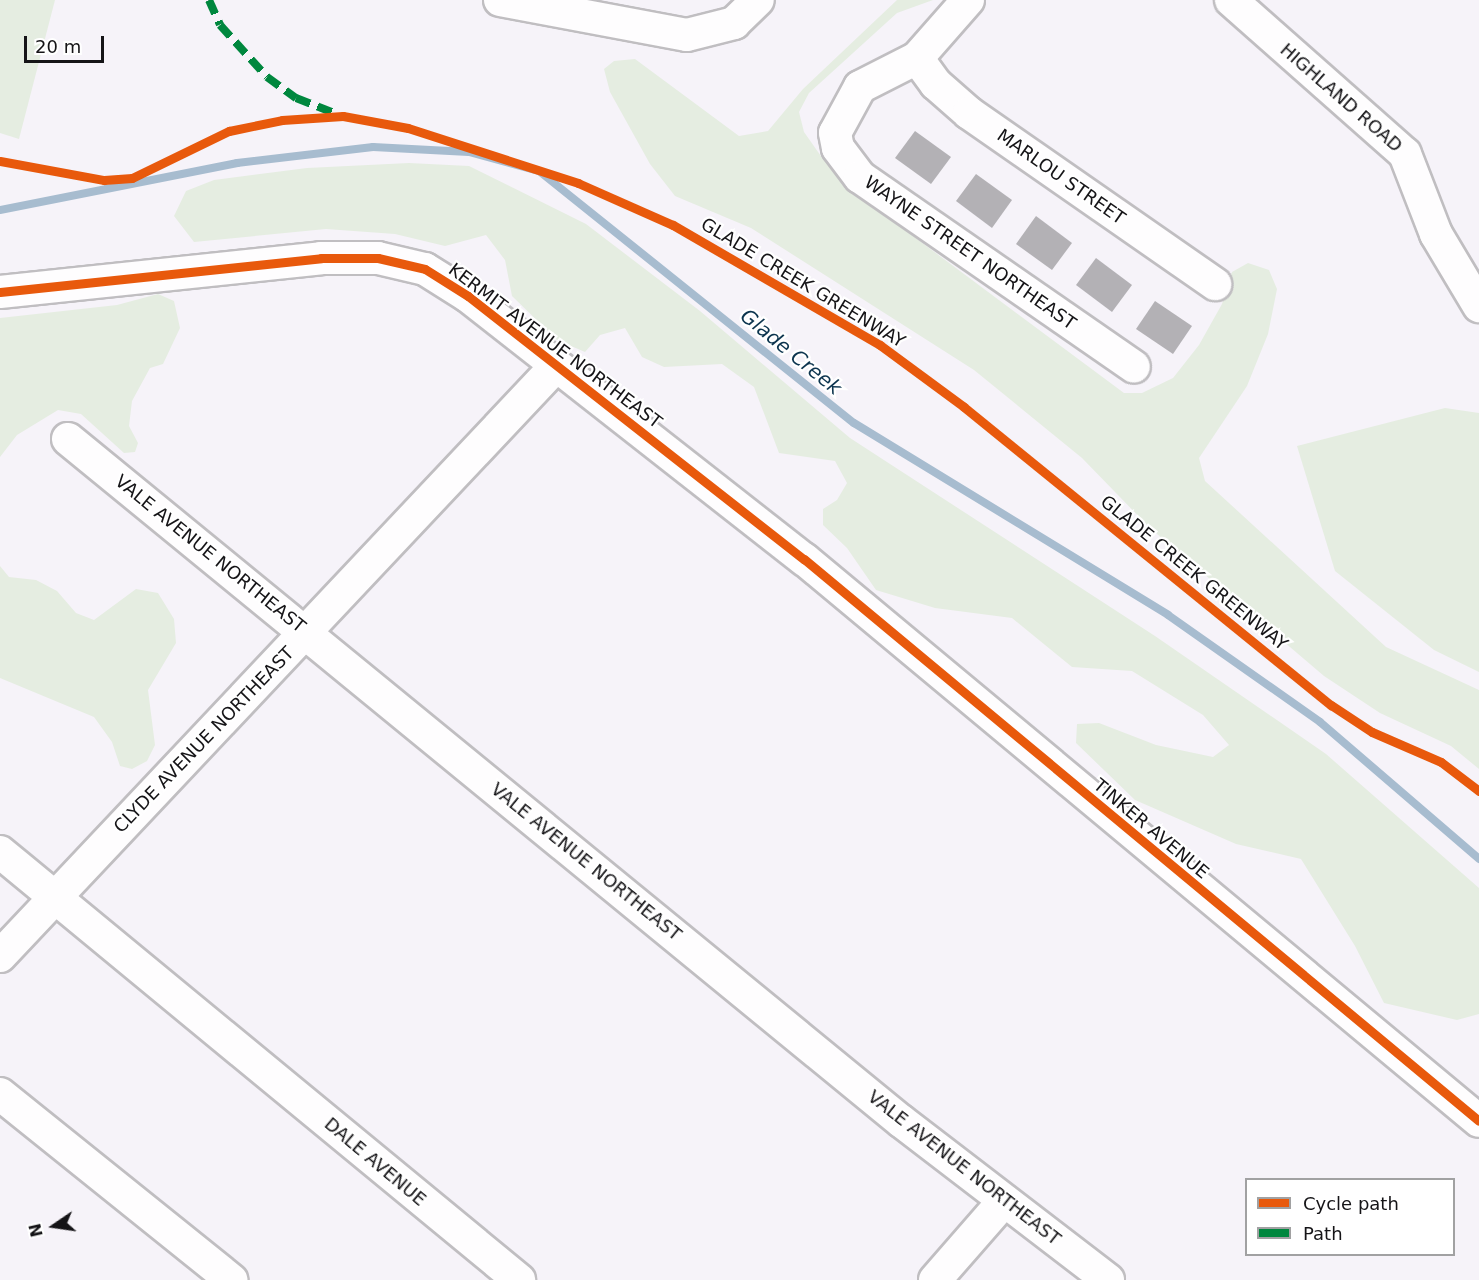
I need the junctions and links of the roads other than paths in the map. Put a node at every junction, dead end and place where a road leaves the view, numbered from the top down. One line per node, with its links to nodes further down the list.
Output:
1 (500, 0): 2 (street)
2 (759, 0)
3 (968, 0): 5 (street, WAYNE STREET NORTHEAST)
4 (1231, 0): 8 (street, HIGHLAND ROAD)
5 (917, 58): 6 (street, MARLOU STREET); 10 (street, WAYNE STREET NORTHEAST)
6 (1215, 284)
7 (0, 292): 9 (street, KERMIT AVENUE NORTHEAST)
8 (1479, 306)
9 (556, 366): 12 (street, KERMIT AVENUE NORTHEAST); 13 (street, CLYDE AVENUE NORTHEAST)
10 (1134, 367)
11 (68, 439): 13 (street, VALE AVENUE NORTHEAST)
12 (804, 559): 18 (street, TINKER AVENUE)
13 (307, 633): 15 (street, CLYDE AVENUE NORTHEAST); 19 (street, VALE AVENUE NORTHEAST)
14 (0, 852): 15 (street, DALE AVENUE)
15 (54, 898): 16 (street, CLYDE AVENUE NORTHEAST); 21 (street, DALE AVENUE)
16 (0, 956)
17 (0, 1094): 20 (street)
18 (1479, 1121)
19 (1004, 1201): 22 (street); 23 (street, VALE AVENUE NORTHEAST)
20 (231, 1280)
21 (519, 1280)
22 (934, 1280)
23 (1108, 1280)

